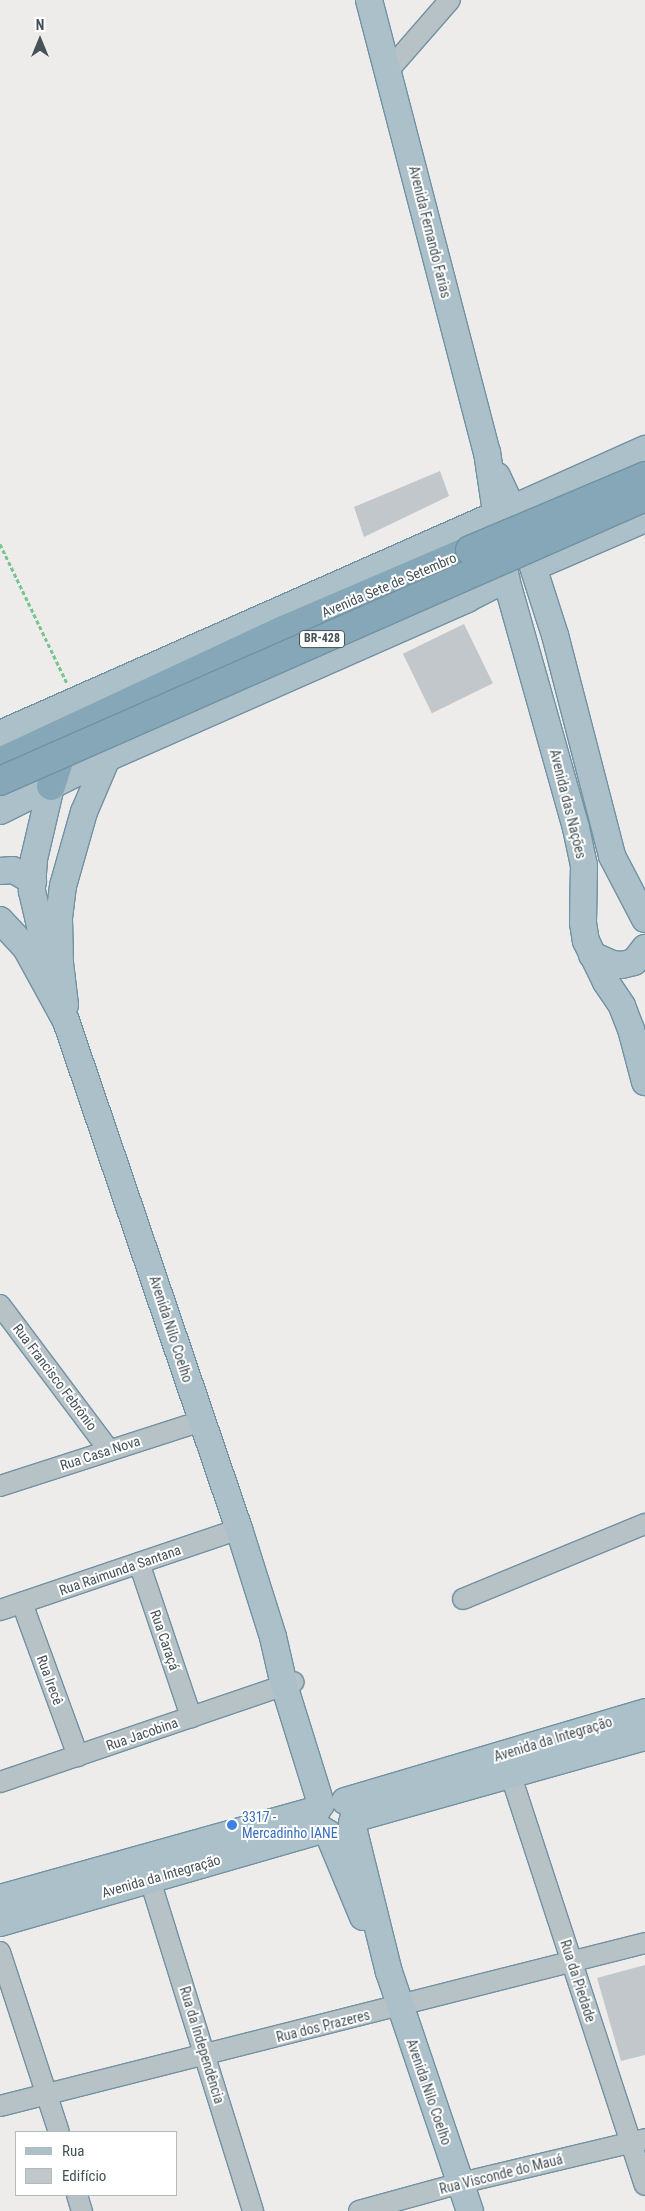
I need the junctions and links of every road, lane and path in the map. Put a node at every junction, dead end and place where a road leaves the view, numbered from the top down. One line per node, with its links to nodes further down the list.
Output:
1 (369, 0): 3 (main road, Avenida Fernando Farias)
2 (450, 0): 3 (street)
3 (388, 71): 7 (main road, Avenida Fernando Farias)
4 (645, 449): 7 (main road, Avenida Sete de Setembro)
5 (645, 476): 18 (highway, Avenida Sete de Setembro / BR-428, bridge)
6 (645, 497): 16 (highway, Avenida Sete de Setembro / BR-428, bridge)
7 (504, 511): 10 (main road, Avenida das Nações); 11 (main road, Avenida das Nações); 14 (main road, Avenida Sete de Setembro)
8 (645, 519): 10 (main road)
9 (0, 544): 14 (path)
10 (537, 578): 24 (main road, Avenida das Nações)
11 (506, 579): 12 (main road); 13 (main road, Avenida das Nações)
12 (467, 599): 13 (main road); 17 (main road)
13 (514, 609): 27 (main road, Avenida das Nações)
14 (76, 702): 15 (main road, Avenida Sete de Setembro)
15 (0, 734)
16 (62, 754): 19 (highway, Avenida Sete de Setembro / BR-428, bridge); 20 (highway)
17 (108, 758): 20 (main road); 28 (main road)
18 (0, 762)
19 (0, 781)
20 (51, 786): 21 (main road); 23 (main road)
21 (0, 811)
22 (0, 871): 23 (main road)
23 (33, 881): 28 (main road)
24 (645, 919)
25 (0, 920): 29 (main road)
26 (645, 948): 27 (main road)
27 (592, 955): 30 (main road, Avenida das Nações)
28 (60, 963): 29 (main road)
29 (66, 1021): 33 (main road, Avenida Nilo Coelho)
30 (645, 1082)
31 (0, 1305): 32 (street, Rua Francisco Febrônio)
32 (9, 1331): 34 (street, Rua Francisco Febrônio)
33 (201, 1421): 34 (street, Rua Casa Nova); 37 (main road, Avenida Nilo Coelho)
34 (109, 1450): 35 (street, Rua Casa Nova)
35 (0, 1486)
36 (645, 1524): 39 (street)
37 (239, 1529): 38 (street, Rua Raimunda Santana); 42 (main road, Avenida Nilo Coelho)
38 (139, 1564): 40 (street, Rua Raimunda Santana); 44 (street, Rua Caraçá)
39 (463, 1598)
40 (22, 1603): 41 (street, Rua Raimunda Santana); 46 (street, Rua Irecê)
41 (0, 1610)
42 (289, 1684): 44 (street, Rua Jacobina); 49 (main road, Avenida Nilo Coelho)
43 (645, 1712): 49 (main road, Avenida da Integração)
44 (191, 1717): 46 (street, Rua Jacobina)
45 (645, 1737): 47 (main road, Avenida da Integração)
46 (78, 1756): 48 (street, Rua Jacobina)
47 (511, 1776): 49 (main road, Avenida da Integração); 55 (street, Rua da Piedade)
48 (0, 1782)
49 (335, 1815): 50 (main road, Avenida da Integração); 51 (main road, Avenida da Integração); 56 (main road, Avenida Nilo Coelho)
50 (150, 1880): 52 (main road, Avenida da Integração); 57 (street, Rua da Independência)
51 (0, 1898)
52 (0, 1923)
53 (645, 1943): 55 (street, Rua dos Prazeres)
54 (0, 1952): 58 (street)
55 (572, 1962): 56 (street, Rua dos Prazeres); 61 (street, Rua da Piedade)
56 (400, 2006): 57 (street, Rua dos Prazeres); 62 (main road, Avenida Nilo Coelho)
57 (205, 2055): 58 (street, Rua dos Prazeres); 66 (street, Rua da Independência)
58 (47, 2095): 59 (street, Rua dos Prazeres); 60 (street)
59 (0, 2106)
60 (59, 2131)
61 (638, 2141): 62 (street, Rua Visconde do Mauá); 63 (street, Rua da Piedade)
62 (461, 2183): 67 (street, Rua Visconde do Mauá); 68 (main road, Avenida Nilo Coelho)
63 (645, 2185)
64 (77, 2196): 65 (street)
65 (82, 2211)
66 (253, 2211)
67 (359, 2211)
68 (470, 2211)

